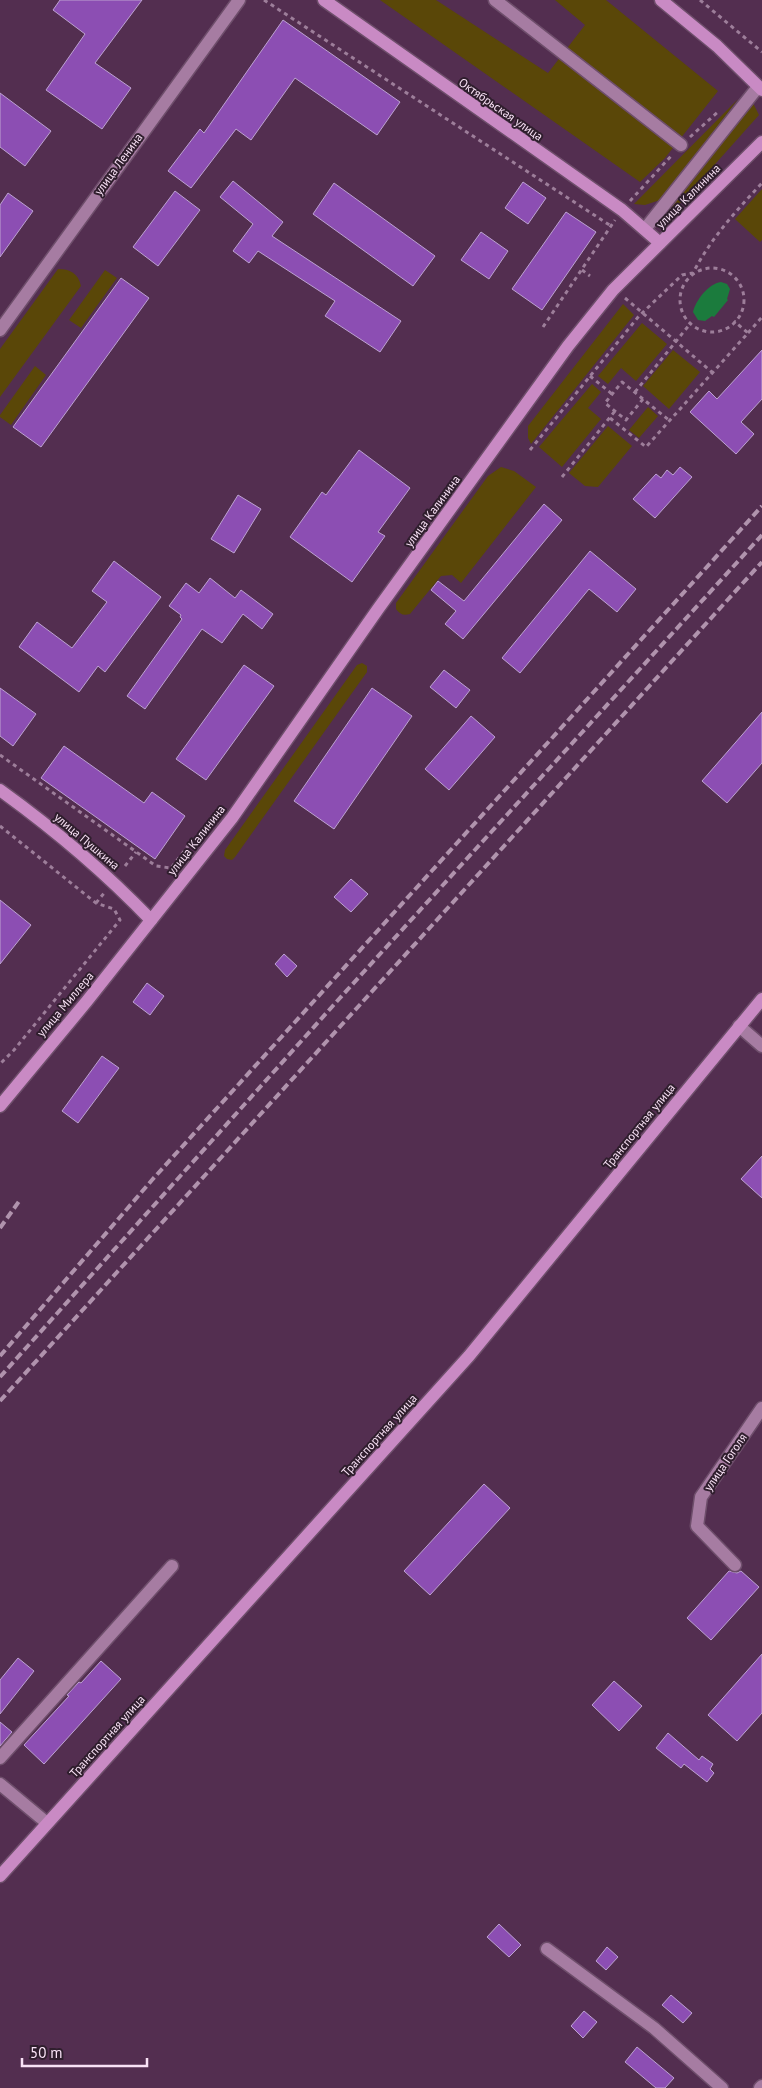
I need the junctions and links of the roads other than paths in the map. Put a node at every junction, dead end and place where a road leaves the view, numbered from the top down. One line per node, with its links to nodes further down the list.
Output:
1 (239, 0): 10 (street, улица Ленина)
2 (324, 0): 8 (main road, Октябрьская улица)
3 (495, 0): 7 (street)
4 (660, 0): 5 (main road)
5 (760, 88): 8 (street)
6 (762, 142): 9 (main road, улица Калинина)
7 (681, 144)
8 (646, 229): 9 (main road, Октябрьская улица)
9 (660, 243): 12 (main road, улица Калинина)
10 (0, 330)
11 (0, 790): 12 (main road, улица Пушкина)
12 (151, 920): 16 (main road, улица Миллера)
13 (762, 999): 14 (main road, Транспортная улица)
14 (739, 1026): 15 (street); 22 (main road, Транспортная улица)
15 (762, 1046)
16 (0, 1106)
17 (762, 1408): 18 (street, улица Гоголя)
18 (735, 1565)
19 (172, 1566): 20 (street)
20 (0, 1758)
21 (0, 1784): 22 (street)
22 (47, 1824): 23 (main road, Транспортная улица)
23 (0, 1876)
24 (547, 1950): 25 (street)
25 (722, 2088)

